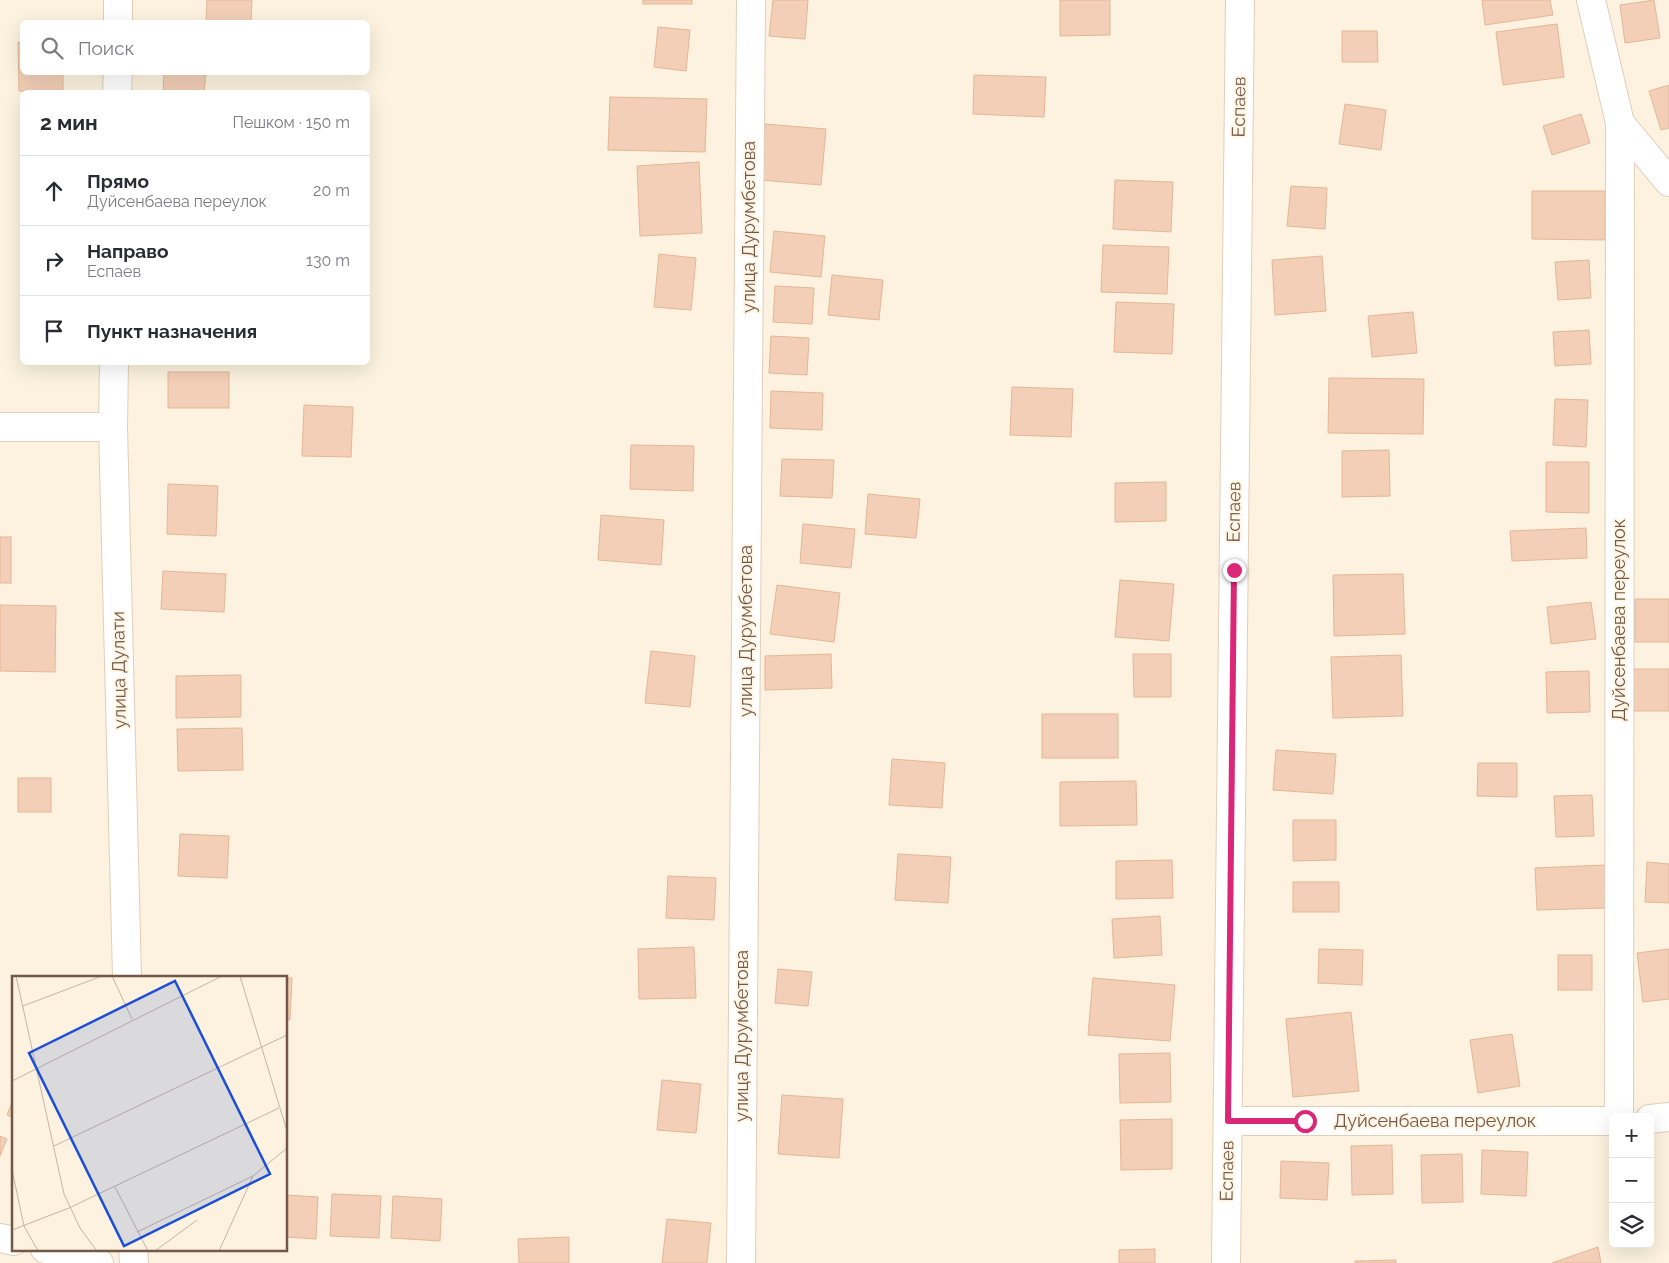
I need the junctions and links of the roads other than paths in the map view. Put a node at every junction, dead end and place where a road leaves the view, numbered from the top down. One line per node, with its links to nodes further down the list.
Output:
1 (118, 0): 5 (street)
2 (750, 0): 23 (street, улица Дурумбетова)
3 (1240, 0): 17 (street, Еспаев)
4 (1591, 0): 8 (street)
5 (118, 20)
6 (118, 75): 7 (street)
7 (117, 90)
8 (1620, 123): 9 (street); 14 (street, Дуйсенбаева переулок)
9 (1669, 182)
10 (114, 365): 12 (street, улица Дулати)
11 (0, 427): 12 (street)
12 (113, 427): 13 (street, улица Дулати)
13 (127, 976)
14 (1619, 1113)
15 (1669, 1117): 16 (street)
16 (1654, 1118)
17 (1228, 1121): 18 (street, Дуйсенбаева переулок); 24 (street, Еспаев)
18 (1609, 1121)
19 (49, 1250): 21 (street)
20 (133, 1250): 22 (street)
21 (99, 1263)
22 (134, 1263)
23 (741, 1263)
24 (1226, 1263)

